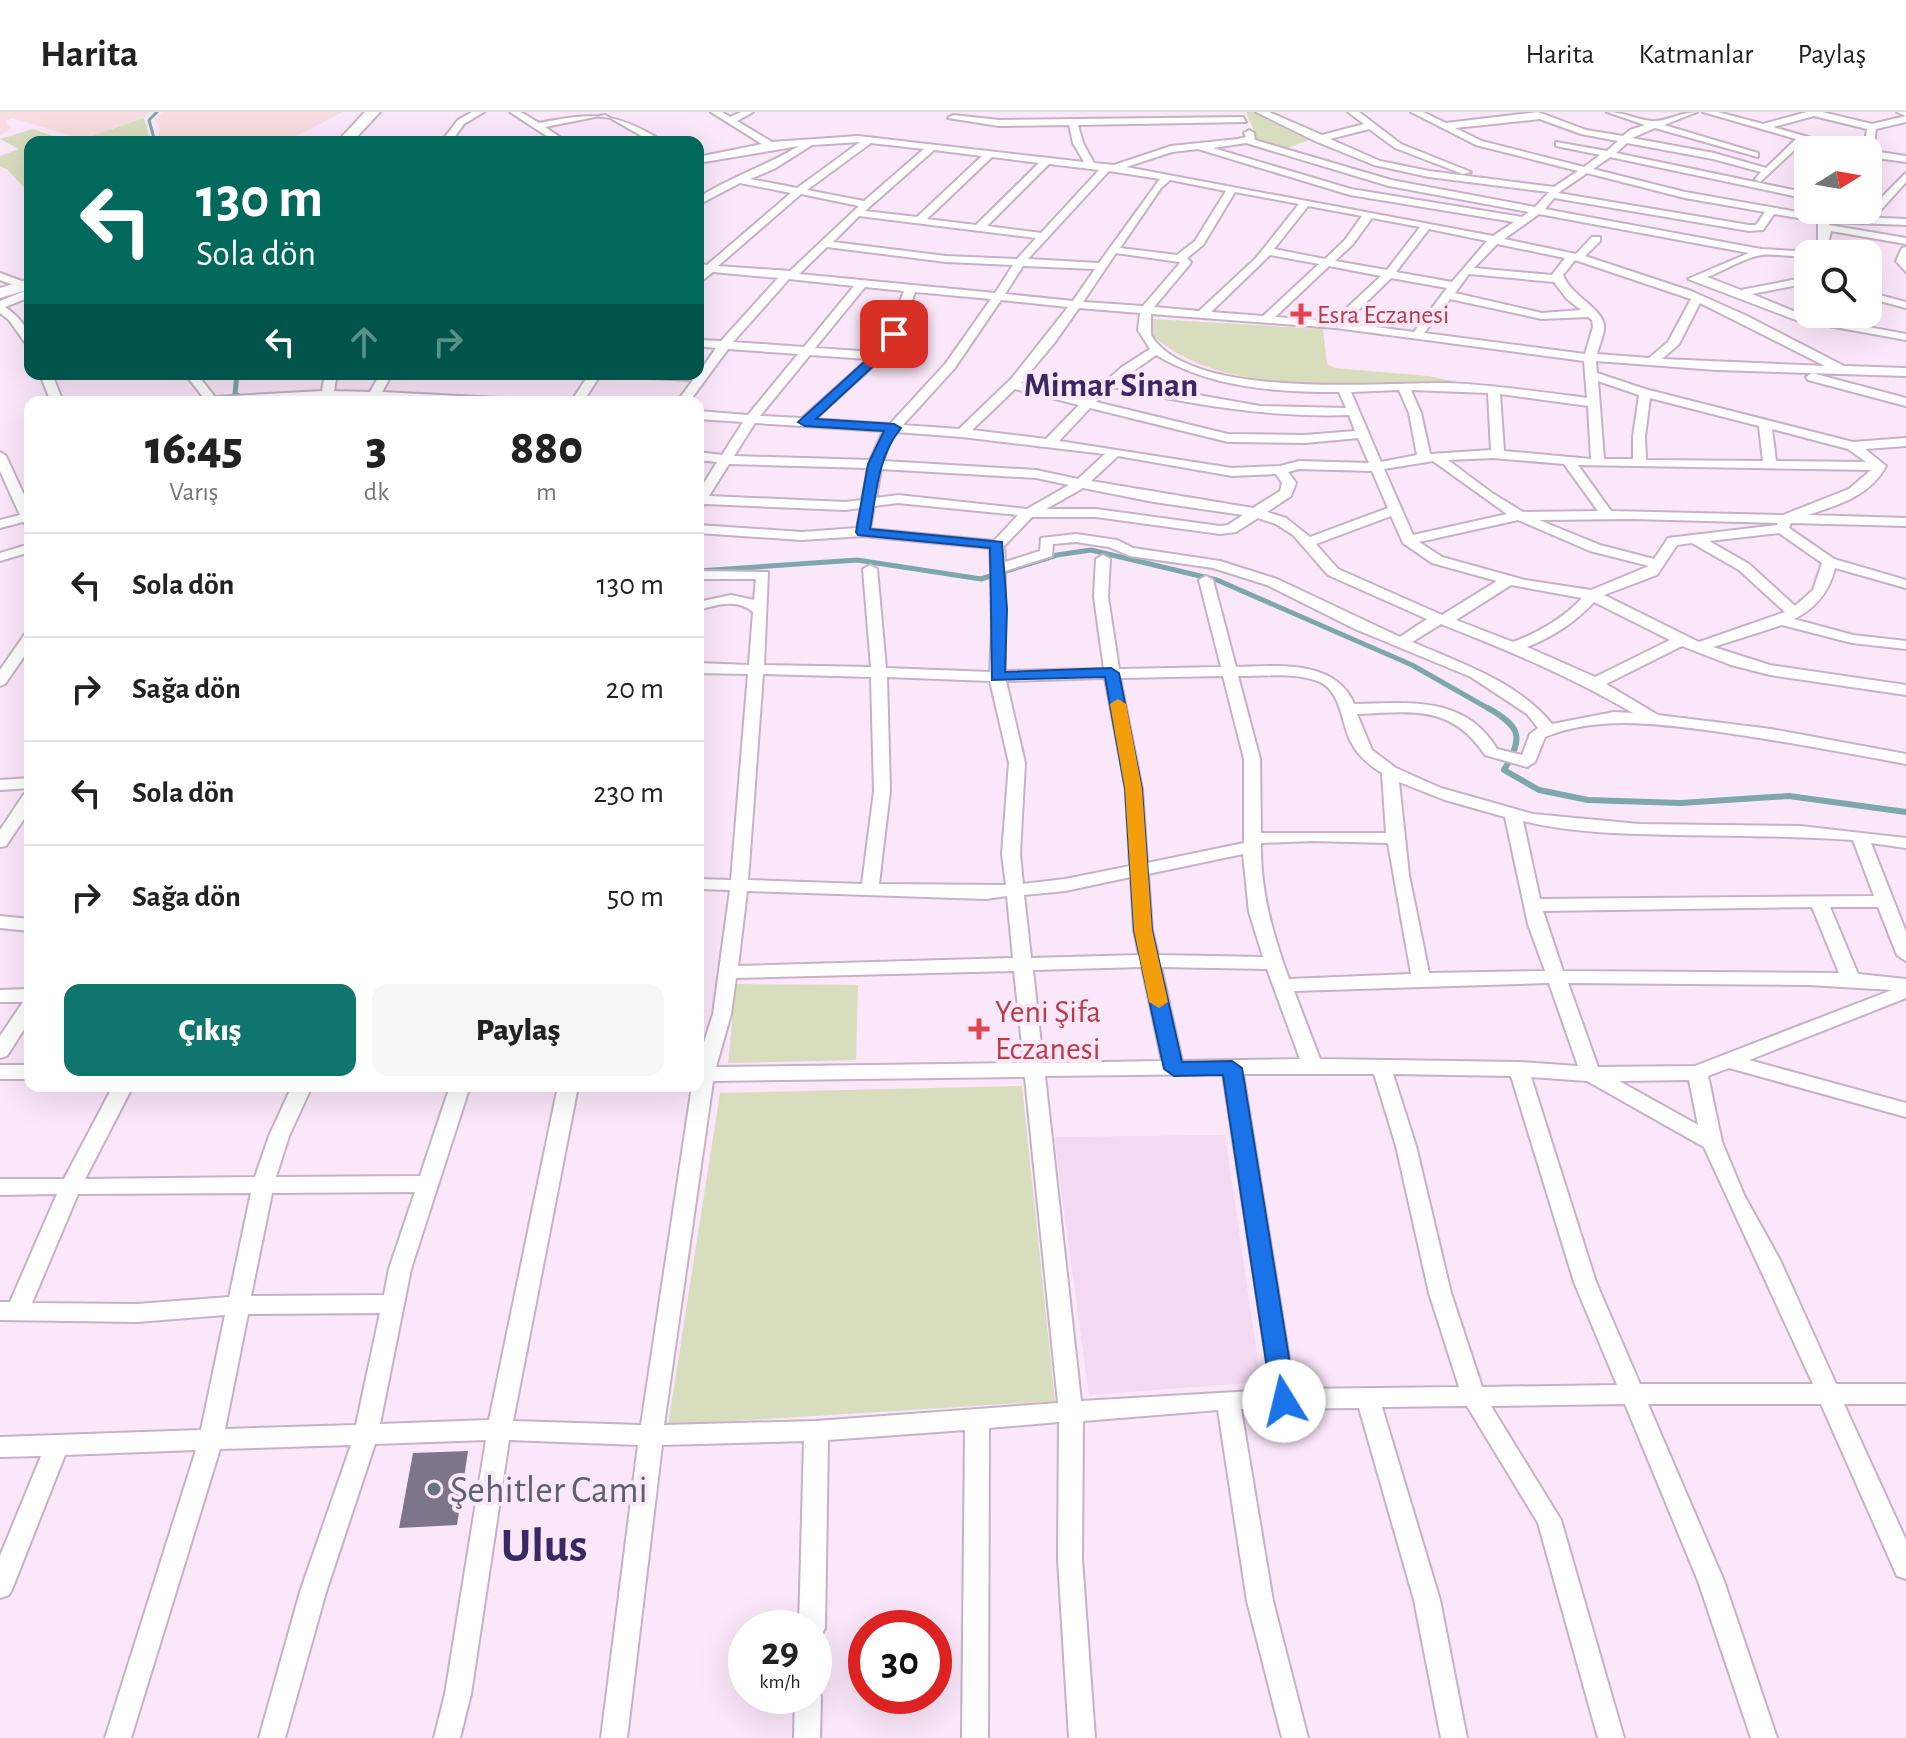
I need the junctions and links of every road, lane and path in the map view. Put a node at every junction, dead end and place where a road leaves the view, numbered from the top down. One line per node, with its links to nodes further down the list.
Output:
1 (373, 112): 31 (main road)
2 (384, 112): 32 (main road)
3 (479, 112): 33 (street)
4 (515, 112): 24 (street)
5 (606, 112): 24 (street); 35 (street)
6 (716, 112): 20 (street)
7 (748, 112): 20 (street)
8 (1261, 112): 41 (street)
9 (1353, 112): 25 (street)
10 (1420, 112): 26 (street)
11 (1612, 112): 23 (street)
12 (1692, 112): 23 (street)
13 (1708, 112): 27 (street)
14 (1816, 112): 27 (street); 28 (street)
15 (1533, 114): 26 (street); 42 (street)
16 (956, 115): 22 (street); 29 (street)
17 (1241, 116): 19 (street); 40 (street)
18 (1906, 119): 28 (street)
19 (1164, 120): 21 (street)
20 (729, 121): 47 (street)
21 (1073, 122): 22 (street); 61 (street)
22 (999, 123): 30 (street)
23 (1651, 124): 42 (street); 60 (street)
24 (539, 126): 34 (street)
25 (1368, 126): 41 (street); 68 (street)
26 (1442, 126): 63 (street)
27 (1760, 127): 37 (street)
28 (1872, 127): 36 (street)
29 (944, 128)
30 (990, 133)
31 (350, 136)
32 (362, 136)
33 (450, 136)
34 (553, 136)
35 (648, 136)
36 (1871, 136)
37 (1794, 137)
38 (1172, 139): 50 (street)
39 (869, 140): 43 (street); 45 (street); 71 (street)
40 (1246, 140): 48 (street); 52 (street)
41 (1317, 140): 52 (street); 68 (street)
42 (1625, 140): 54 (street); 64 (street)
43 (814, 141): 47 (street); 53 (street)
44 (982, 142): 51 (street)
45 (931, 143): 51 (street); 78 (street)
46 (1559, 144): 54 (street)
47 (766, 146): 53 (street); 57 (street)
48 (1198, 146): 50 (street); 87 (street)
49 (1794, 146): 60 (street)
50 (1181, 148): 62 (street)
51 (973, 152): 55 (street)
52 (1281, 152): 79 (street)
53 (795, 153): 67 (street)
54 (1610, 153): 63 (street); 69 (street)
55 (990, 154): 59 (street); 88 (street)
56 (1882, 156): 58 (street)
57 (704, 159)
58 (1906, 159)
59 (1047, 160): 61 (street); 94 (street)
60 (1777, 162): 64 (street)
61 (1090, 164): 62 (street)
62 (1112, 167): 66 (street); 95 (street)
63 (1583, 171): 72 (street); 74 (street)
64 (1768, 171): 69 (street)
65 (1906, 176): 76 (street)
66 (1168, 177): 70 (street); 100 (street)
67 (741, 180): 71 (street); 75 (street)
68 (1480, 180): 72 (street)
69 (1754, 184): 73 (street)
70 (1231, 190): 77 (street); 106 (street)
71 (796, 191): 78 (street); 111 (street)
72 (1553, 193): 79 (street); 84 (street)
73 (1794, 193)
74 (1685, 195): 81 (street); 84 (street)
75 (704, 198)
76 (1882, 199)
77 (1305, 203): 83 (street); 102 (street)
78 (866, 204): 82 (street)
79 (1538, 210): 87 (street); 103 (street)
80 (1882, 210): 85 (street)
81 (1770, 212): 84 (street); 86 (street)
82 (856, 213): 88 (street); 99 (street)
83 (1369, 214): 93 (street); 109 (street)
84 (1668, 214)
85 (1906, 214)
86 (1794, 215)
87 (1523, 220): 97 (street)
88 (919, 221): 94 (street)
89 (1882, 221): 90 (street)
90 (1906, 222)
91 (1820, 224): 104 (street)
92 (1841, 224): 98 (street)
93 (1427, 225): 97 (street); 114 (street)
94 (978, 229): 95 (street)
95 (1042, 236): 108 (street)
96 (1596, 239): 105 (street)
97 (1495, 240): 105 (street); 113 (street)
98 (1906, 241)
99 (825, 244): 108 (street); 115 (street)
100 (1114, 250): 106 (street); 110 (street)
101 (1906, 250): 112 (street)
102 (1267, 251): 109 (street); 133 (street)
103 (1761, 252): 104 (street); 116 (street)
104 (1787, 255): 107 (street)
105 (1575, 257): 117 (street); 122 (street)
106 (1181, 259): 131 (street)
107 (1794, 261)
108 (1020, 262): 110 (street); 125 (street)
109 (1328, 262): 114 (street); 134 (street)
110 (1104, 266): 128 (street)
111 (704, 268): 115 (street)
112 (1906, 269)
113 (1466, 270): 117 (street); 123 (street)
114 (1390, 273): 123 (street); 135 (street)
115 (791, 274): 118 (street); 140 (street)
116 (1697, 277): 122 (street); 124 (street)
117 (1559, 279): 132 (street)
118 (863, 282): 121 (street); 141 (street)
119 (1794, 283): 124 (street)
120 (18, 285): 130 (street)
121 (911, 287): 125 (street); 143 (street)
122 (1674, 288): 126 (street)
123 (1451, 291): 132 (street); 137 (street)
124 (1740, 293): 138 (street)
125 (996, 296): 128 (street); 173 (street)
126 (1697, 298): 145 (street); 147 (street)
127 (1882, 299): 129 (street)
128 (1075, 304): 131 (street); 155 (street)
129 (1906, 305)
130 (0, 307): 136 (street)
131 (1146, 310): 133 (street); 142 (street)
132 (1594, 313): 144 (street)
133 (1202, 314): 134 (street)
134 (1266, 319): 135 (street)
135 (1336, 325): 137 (street)
136 (24, 334)
137 (1417, 335): 144 (street)
138 (1906, 337)
139 (704, 343): 140 (street)
140 (725, 344): 141 (street); 149 (street)
141 (806, 350): 143 (street); 170 (street)
142 (1156, 350): 154 (street); 156 (street)
143 (878, 356): 171 (street)
144 (1590, 357): 145 (street); 150 (street)
145 (1651, 362): 146 (street)
146 (1794, 369): 147 (street); 165 (street)
147 (1843, 370): 148 (street)
148 (1906, 372)
149 (704, 373)
150 (1591, 375): 159 (street); 167 (street)
151 (196, 380): 161 (street)
152 (330, 380): 160 (street)
153 (384, 380): 164 (street)
154 (1110, 383): 166 (street); 168 (street)
155 (1013, 385): 166 (street); 174 (street)
156 (1343, 387): 157 (street); 168 (street)
157 (1403, 387): 158 (street); 183 (street)
158 (1494, 391): 167 (street); 180 (street)
159 (1645, 393): 172 (street); 188 (street)
160 (328, 394): 162 (street); 163 (street)
161 (208, 396)
162 (278, 396)
163 (345, 396)
164 (373, 396)
165 (1906, 402)
166 (1086, 403): 175 (street); 177 (street)
167 (1594, 403): 186 (street)
168 (1352, 411): 175 (street)
169 (704, 415): 170 (street)
170 (751, 419): 171 (street); 184 (street)
171 (805, 422): 173 (street)
172 (1765, 422): 178 (street); 189 (street)
173 (894, 428): 174 (street); 187 (street)
174 (962, 433): 177 (street)
175 (1362, 434): 191 (street)
176 (1906, 442): 178 (street)
177 (1049, 444): 179 (street)
178 (1853, 446): 190 (street)
179 (1115, 452): 192 (street); 193 (street)
180 (1498, 454): 183 (street); 185 (street)
181 (0, 456): 197 (street)
182 (704, 457): 184 (street)
183 (1430, 458): 191 (street); 202 (street)
184 (728, 460): 187 (street); 194 (street)
185 (1569, 462): 186 (street); 201 (street)
186 (1598, 463): 188 (street)
187 (875, 464): 193 (street); 196 (street)
188 (1640, 464): 189 (street)
189 (1770, 466): 190 (street)
190 (1880, 466): 206 (street)
191 (1375, 467): 192 (street); 198 (street)
192 (1280, 470): 200 (street)
193 (1080, 484): 199 (street); 200 (street)
194 (704, 496)
195 (704, 502): 196 (street)
196 (866, 502): 199 (street); 208 (street)
197 (24, 509)
198 (1396, 509): 210 (street); 211 (street)
199 (1029, 513): 200 (street); 212 (street)
200 (1257, 513): 211 (street)
201 (1607, 515): 202 (street); 206 (street)
202 (1516, 516): 210 (street); 217 (street)
203 (24, 521): 205 (street)
204 (1906, 522): 206 (street)
205 (0, 524)
206 (1784, 524): 209 (street); 216 (street)
207 (704, 529): 208 (street)
208 (863, 532): 212 (street)
209 (1694, 539): 217 (street); 227 (street)
210 (1408, 540): 222 (street)
211 (1308, 542): 228 (street)
212 (997, 545): 219 (street)
213 (24, 550): 214 (street)
214 (0, 557)
215 (1103, 559): 238 (street)
216 (1829, 562): 223 (street); 227 (street)
217 (1657, 564): 224 (street)
218 (870, 569): 239 (street)
219 (997, 573): 230 (street); 240 (street)
220 (704, 575): 226 (street)
221 (1206, 580): 237 (street)
222 (1508, 580): 224 (street); 228 (street)
223 (1906, 584)
224 (1592, 595): 229 (street); 233 (street)
225 (704, 605): 226 (street)
226 (760, 611): 236 (street)
227 (1788, 616): 231 (street); 234 (street)
228 (1444, 619): 230 (street); 233 (street)
229 (1681, 640): 234 (street); 242 (street)
230 (1401, 643): 246 (street)
231 (1906, 645)
232 (24, 646): 241 (street)
233 (1514, 647): 242 (street)
234 (1699, 647): 243 (street)
235 (704, 668): 236 (street)
236 (757, 672): 239 (street); 260 (street)
237 (1229, 672): 238 (street); 244 (street); 256 (street)
238 (1111, 673): 240 (street); 258 (street)
239 (877, 674): 240 (street); 261 (street)
240 (997, 676): 262 (street)
241 (0, 681)
242 (1594, 684): 245 (street)
243 (1906, 690)
244 (1348, 709): 246 (street); 248 (street)
245 (1654, 719): 246 (street); 247 (street)
246 (1548, 730)
247 (1906, 759)
248 (1390, 771): 252 (street); 254 (street)
249 (24, 783): 250 (street)
250 (0, 785)
251 (24, 807): 255 (street)
252 (1513, 815): 253 (street); 265 (street)
253 (1860, 836): 257 (street); 263 (street)
254 (1393, 838): 256 (street); 274 (street)
255 (0, 842)
256 (1252, 842): 258 (street); 270 (street)
257 (1906, 843)
258 (1141, 869): 262 (street); 269 (street)
259 (704, 884): 260 (street)
260 (739, 884): 261 (street); 272 (street)
261 (870, 888): 262 (street)
262 (1016, 891): 271 (street)
263 (1885, 901): 264 (street); 268 (street)
264 (1819, 903): 265 (street); 275 (street)
265 (1533, 905): 273 (street)
266 (0, 922): 267 (street)
267 (24, 924)
268 (1906, 955)
269 (1150, 961): 270 (street); 271 (street); 288 (street)
270 (1275, 963): 276 (street)
271 (1023, 966): 272 (street); 287 (street)
272 (727, 972): 283 (street)
273 (1555, 978): 274 (street); 275 (street); 294 (street)
274 (1421, 979): 276 (street)
275 (1851, 979): 277 (street)
276 (1284, 985): 284 (street)
277 (1906, 988): 282 (street)
278 (24, 995): 279 (street)
279 (0, 996)
280 (24, 1014): 281 (street)
281 (0, 1051)
282 (1725, 1060): 292 (street); 300 (street)
283 (704, 1065)
284 (1312, 1066): 285 (street); 286 (street)
285 (1381, 1066): 289 (street); 313 (street)
286 (1232, 1068): 288 (street); 315 (street)
287 (1036, 1069): 288 (street); 293 (street); 316 (street)
288 (1174, 1069)
289 (1519, 1069): 294 (street); 309 (street)
290 (0, 1072): 291 (street)
291 (24, 1072)
292 (1697, 1073): 294 (street); 301 (street)
293 (704, 1074)
294 (1591, 1074): 301 (street)
295 (120, 1092): 303 (street)
296 (299, 1092): 304 (street)
297 (458, 1092): 302 (street)
298 (567, 1092): 318 (street)
299 (699, 1092): 321 (street)
300 (1906, 1110)
301 (1712, 1142): 311 (street)
302 (429, 1184): 304 (street); 306 (street)
303 (71, 1186): 304 (street); 305 (street); 308 (street)
304 (263, 1186): 307 (street)
305 (0, 1187)
306 (393, 1304): 307 (street); 320 (street)
307 (238, 1305): 308 (street); 322 (street)
308 (9, 1310)
309 (1634, 1394): 311 (street); 313 (street); 339 (street)
310 (1906, 1394): 311 (street)
311 (1827, 1396): 325 (street)
312 (1368, 1398): 313 (street); 315 (street); 337 (street)
313 (1474, 1398): 338 (street)
314 (1228, 1400): 315 (street); 316 (street); 336 (street)
315 (1284, 1401)
316 (1071, 1412): 317 (street); 335 (street)
317 (977, 1417): 319 (street); 334 (street)
318 (499, 1430): 320 (street); 321 (street); 331 (street)
319 (816, 1431): 321 (street); 327 (street)
320 (366, 1435): 322 (street); 330 (street)
321 (651, 1435): 332 (street)
322 (211, 1440): 323 (street); 329 (street)
323 (57, 1445): 324 (street); 326 (street)
324 (0, 1447)
325 (1906, 1568)
326 (0, 1587)
327 (812, 1610)
328 (808, 1714): 333 (street)
329 (118, 1738)
330 (272, 1738)
331 (447, 1738)
332 (614, 1738)
333 (807, 1738)
334 (975, 1738)
335 (1082, 1738)
336 (1295, 1738)
337 (1454, 1738)
338 (1611, 1738)
339 (1764, 1738)

